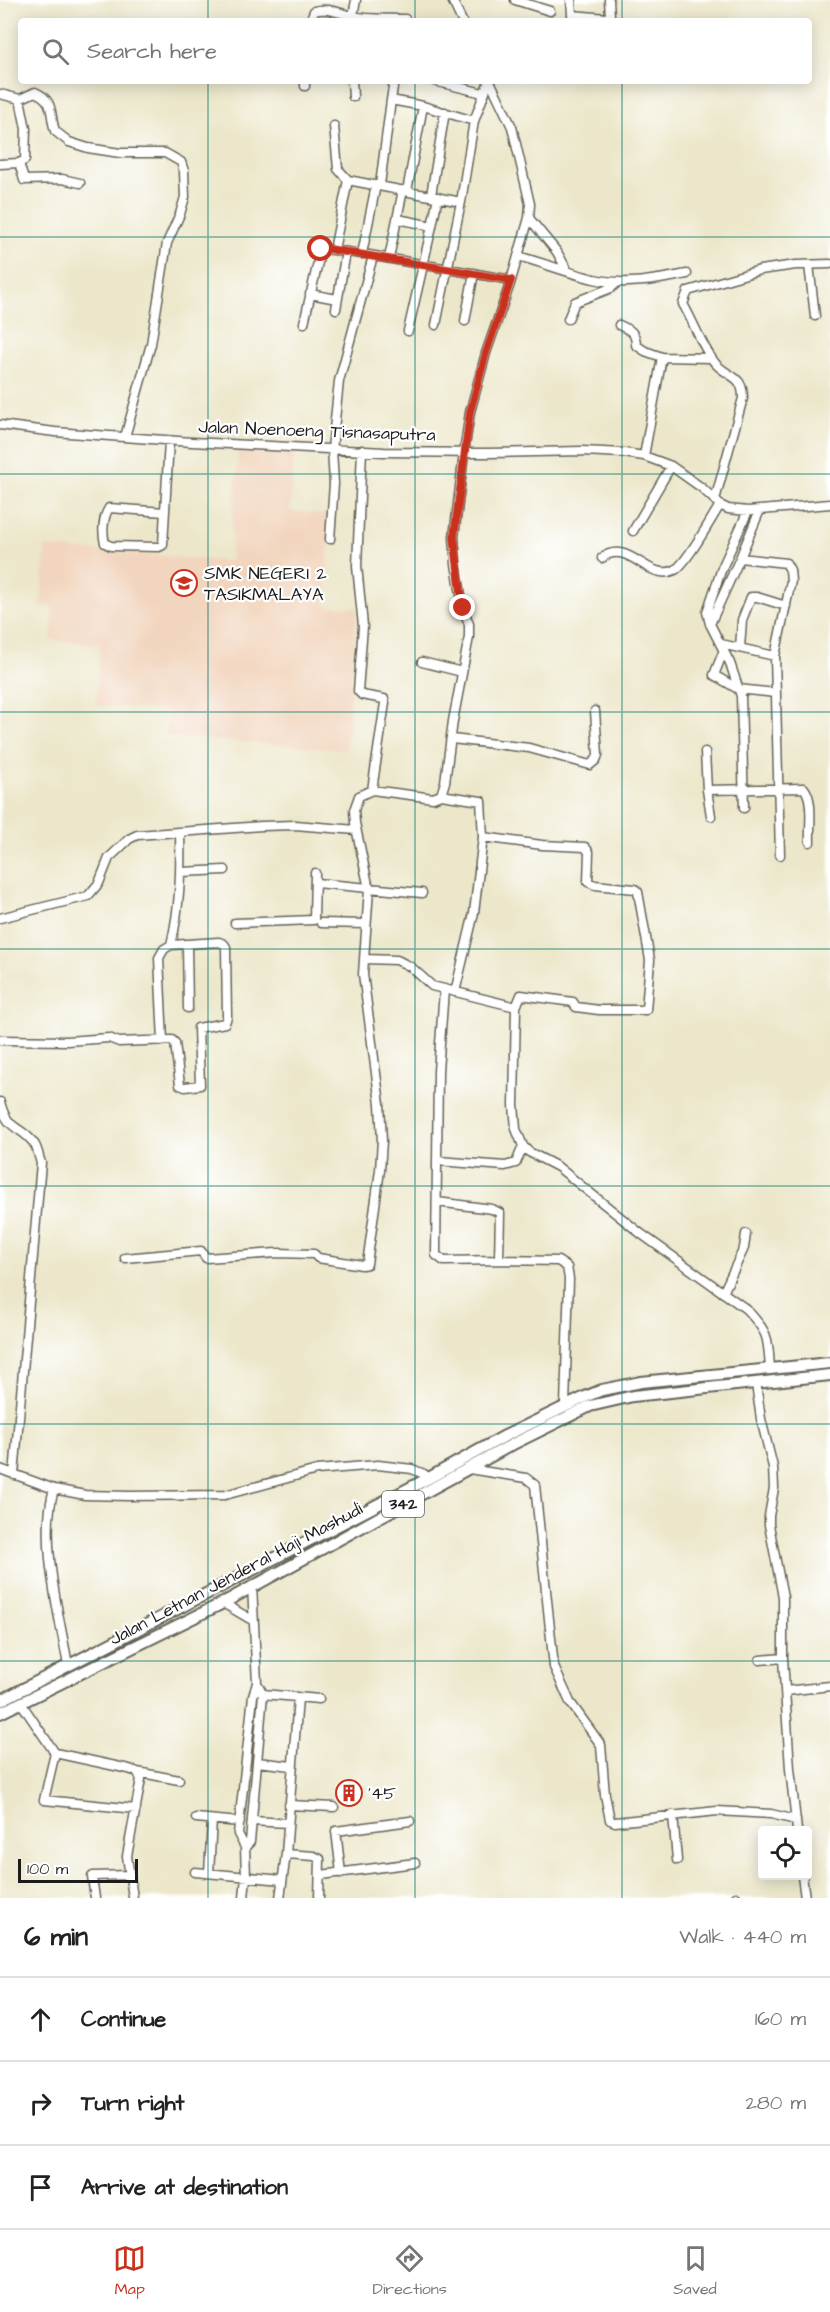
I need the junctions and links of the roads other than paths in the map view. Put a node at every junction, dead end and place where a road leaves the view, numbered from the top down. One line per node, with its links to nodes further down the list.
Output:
1 (356, 0): 10 (street)
2 (452, 0): 11 (street)
3 (516, 0): 6 (street)
4 (571, 0): 5 (street)
5 (609, 0)
6 (529, 2): 7 (street)
7 (550, 11)
8 (311, 18): 9 (street)
9 (349, 18)
10 (352, 18)
11 (461, 18)
12 (352, 84): 19 (street)
13 (394, 84): 21 (street)
14 (446, 84): 17 (street)
15 (488, 84): 17 (street)
16 (490, 84): 34 (street)
17 (483, 93): 24 (street)
18 (0, 94): 20 (street)
19 (353, 97)
20 (20, 99): 26 (street); 65 (street)
21 (391, 100): 22 (street); 30 (street)
22 (423, 106): 23 (street); 31 (street)
23 (445, 112): 24 (street); 32 (street)
24 (474, 122): 33 (street)
25 (334, 126): 28 (street)
26 (19, 163): 27 (street); 29 (street)
27 (0, 164)
28 (348, 180): 30 (street); 37 (street)
29 (80, 183)
30 (378, 185): 31 (street); 39 (street)
31 (405, 190): 32 (street); 35 (street)
32 (434, 196): 33 (street); 36 (street)
33 (461, 202): 46 (street)
34 (529, 218): 41 (street); 47 (street)
35 (398, 219): 36 (street); 42 (street)
36 (432, 226): 43 (street)
37 (334, 250): 38 (street); 52 (street)
38 (346, 252): 39 (street); 53 (street)
39 (362, 254): 40 (street)
40 (373, 256): 42 (street); 67 (street)
41 (518, 256): 47 (street); 50 (street)
42 (389, 258): 43 (street)
43 (424, 264): 46 (street); 61 (street)
44 (830, 264): 45 (street)
45 (809, 265): 55 (street); 63 (street)
46 (448, 268): 48 (street); 59 (street)
47 (567, 270): 51 (street)
48 (474, 273): 50 (street); 57 (street)
49 (687, 274): 51 (street)
50 (511, 280): 69 (street)
51 (618, 282): 56 (street)
52 (310, 294): 53 (street); 58 (street)
53 (337, 299): 54 (street)
54 (336, 309)
55 (815, 316)
56 (568, 319)
57 (465, 321)
58 (304, 323)
59 (436, 325)
60 (619, 325): 62 (street)
61 (408, 330)
62 (662, 357): 63 (street); 70 (street)
63 (711, 358): 72 (street)
64 (0, 425): 65 (street, Jalan Noenoeng Tisnasaputra)
65 (125, 437): 66 (street, Jalan Noenoeng Tisnasaputra)
66 (169, 441): 67 (street, Jalan Noenoeng Tisnasaputra); 76 (street)
67 (332, 449): 68 (street, Jalan Noenoeng Tisnasaputra); 78 (street)
68 (362, 450): 69 (street, Jalan Noenoeng Tisnasaputra); 99 (street)
69 (464, 453): 70 (street, Jalan Noenoeng Tisnasaputra); 91 (street)
70 (644, 456): 71 (street, Jalan Noenoeng Tisnasaputra)
71 (671, 466): 72 (street, Jalan Noenoeng Tisnasaputra); 77 (street)
72 (718, 503): 75 (street, Jalan Noenoeng Tisnasaputra); 79 (street)
73 (830, 504): 74 (street, Jalan Noenoeng Tisnasaputra)
74 (760, 510): 75 (street, Jalan Noenoeng Tisnasaputra); 80 (street)
75 (748, 511): 81 (street)
76 (165, 512): 76 (street)
77 (633, 531)
78 (330, 539)
79 (602, 558)
80 (740, 558): 82 (street); 85 (street)
81 (722, 568): 82 (street); 83 (street)
82 (734, 573): 84 (street)
83 (715, 588): 84 (street); 86 (street)
84 (725, 592): 86 (street)
85 (786, 606): 88 (street); 89 (street)
86 (710, 624): 87 (street)
87 (722, 647): 88 (street); 92 (street); 92 (street)
88 (740, 648): 89 (street)
89 (776, 656): 93 (street)
90 (422, 662): 91 (street)
91 (462, 672): 95 (street)
92 (738, 689): 93 (street); 98 (street)
93 (776, 693): 97 (street)
94 (595, 711): 95 (street)
95 (452, 739): 101 (street)
96 (705, 752): 100 (street)
97 (778, 787): 98 (street); 107 (street); 108 (street)
98 (743, 789): 100 (street); 102 (street)
99 (372, 790): 101 (street); 104 (street)
100 (706, 790): 103 (street)
101 (441, 795): 106 (street)
102 (744, 807)
103 (711, 816)
104 (356, 830): 105 (street); 113 (street)
105 (180, 833): 110 (street); 115 (street)
106 (483, 837): 123 (street); 124 (street)
107 (810, 842)
108 (780, 855)
109 (225, 870): 110 (street)
110 (181, 872): 120 (street)
111 (315, 873): 112 (street)
112 (316, 884): 113 (street); 116 (street)
113 (369, 889): 114 (street); 118 (street)
114 (422, 893)
115 (0, 918)
116 (235, 923)
117 (321, 923): 118 (street)
118 (366, 924): 121 (street)
119 (187, 944): 120 (street); 125 (street); 127 (street)
120 (171, 945): 127 (street)
121 (364, 959): 122 (street); 133 (street)
122 (444, 990): 123 (street); 130 (street)
123 (455, 992): 124 (street)
124 (516, 1007): 129 (street)
125 (188, 1008)
126 (0, 1040): 127 (street)
127 (163, 1041)
128 (0, 1102): 145 (street)
129 (523, 1146): 130 (street); 135 (street)
130 (438, 1161): 131 (street)
131 (437, 1202): 134 (street); 134 (street)
132 (746, 1234): 135 (street)
133 (125, 1258)
134 (499, 1260): 142 (street)
135 (723, 1293): 137 (street)
136 (830, 1363): 137 (main road, Jalan Letnan Jenderal Haji Mashudi / 342)
137 (770, 1370): 139 (main road, Jalan Letnan Jenderal Haji Mashudi / 342)
138 (830, 1375): 140 (main road, Jalan Letnan Jenderal Haji Mashudi / 342)
139 (695, 1376): 141 (main road); 142 (main road, Jalan Letnan Jenderal Haji Mashudi / 342)
140 (756, 1384): 141 (main road, Jalan Letnan Jenderal Haji Mashudi / 342); 151 (street)
141 (696, 1389): 144 (main road, Jalan Letnan Jenderal Haji Mashudi / 342)
142 (565, 1406): 146 (main road, Jalan Letnan Jenderal Haji Mashudi / 342)
143 (0, 1469): 145 (street)
144 (469, 1469): 148 (main road, Jalan Letnan Jenderal Haji Mashudi / 342); 171 (street)
145 (14, 1475): 147 (street)
146 (429, 1478): 147 (street); 153 (main road, Jalan Letnan Jenderal Haji Mashudi / 342)
147 (54, 1490): 153 (street)
148 (252, 1586): 149 (main road, Jalan Letnan Jenderal Haji Mashudi / 342); 150 (street)
149 (223, 1603): 150 (street); 161 (main road, Jalan Letnan Jenderal Haji Mashudi / 342)
150 (252, 1620): 154 (street)
151 (783, 1658): 152 (street); 156 (street)
152 (760, 1660)
153 (68, 1665): 160 (main road, Jalan Letnan Jenderal Haji Mashudi / 342)
154 (257, 1683): 157 (street); 177 (street)
155 (830, 1686): 156 (street)
156 (786, 1691): 174 (street)
157 (263, 1694): 158 (street); 164 (street)
158 (298, 1698): 159 (street); 165 (street)
159 (319, 1699)
160 (0, 1701)
161 (21, 1703): 162 (main road, Jalan Letnan Jenderal Haji Mashudi / 342); 163 (street)
162 (0, 1713)
163 (55, 1753): 166 (street); 170 (street)
164 (257, 1762): 165 (street); 175 (street)
165 (292, 1766): 168 (street)
166 (137, 1772): 167 (street); 170 (street)
167 (179, 1780)
168 (289, 1805): 169 (street); 178 (street)
169 (334, 1807)
170 (136, 1809): 187 (street)
171 (673, 1815): 174 (street); 182 (street)
172 (196, 1818): 173 (street)
173 (212, 1820): 177 (street); 185 (street)
174 (796, 1820): 179 (street)
175 (252, 1821): 178 (street); 180 (street)
176 (410, 1821): 186 (street)
177 (240, 1822): 180 (street)
178 (288, 1823): 181 (street)
179 (797, 1826)
180 (245, 1847): 189 (street)
181 (286, 1854): 188 (street); 190 (street)
182 (677, 1860)
183 (416, 1863): 186 (street)
184 (195, 1872): 185 (street)
185 (209, 1873): 189 (street)
186 (341, 1873): 188 (street)
187 (130, 1875): 192 (street); 193 (street)
188 (321, 1875): 196 (street)
189 (246, 1877): 190 (street); 194 (street)
190 (282, 1880): 195 (street)
191 (803, 1880): 197 (street)
192 (95, 1898)
193 (134, 1898)
194 (244, 1898)
195 (280, 1898)
196 (319, 1898)
197 (805, 1898)

